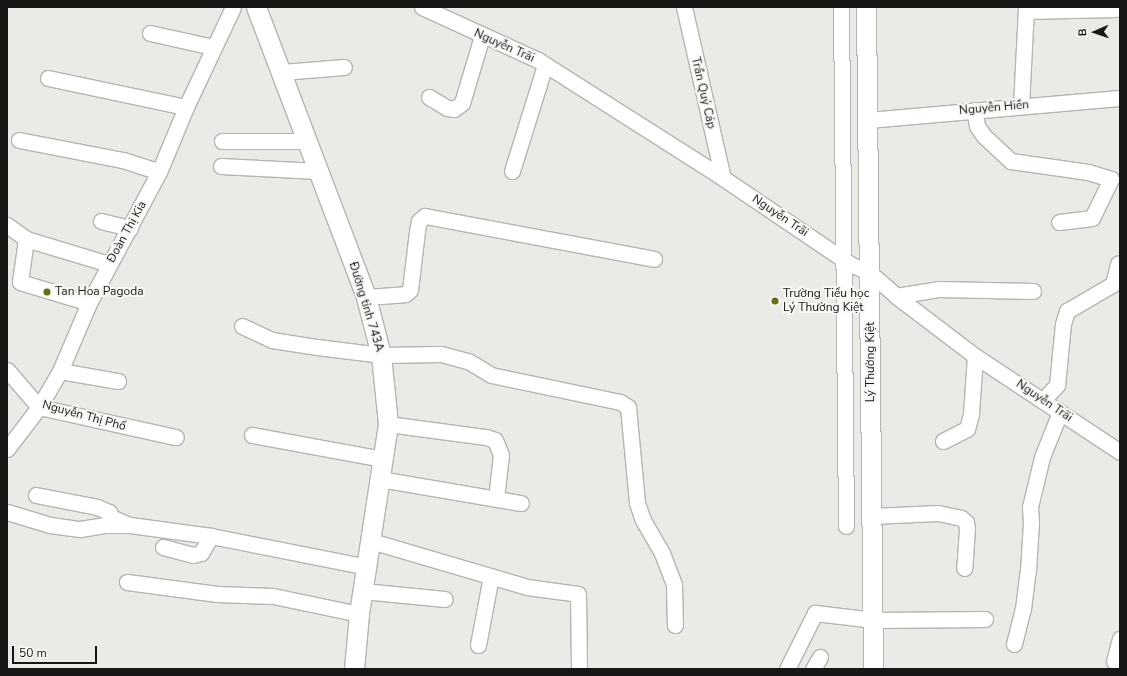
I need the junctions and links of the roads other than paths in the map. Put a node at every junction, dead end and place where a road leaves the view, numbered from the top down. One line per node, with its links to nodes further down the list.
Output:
1 (233, 7): 11 (street, Đoàn Thị Kia)
2 (256, 7): 14 (main road, Đường tỉnh 743A)
3 (422, 7): 10 (street, Nguyễn Trãi)
4 (684, 7): 29 (street, Trần Quý Cáp)
5 (841, 7): 36 (street)
6 (866, 7): 21 (main road, Lý Thường Kiệt)
7 (1026, 9): 8 (street); 18 (street)
8 (1116, 9)
9 (150, 33): 11 (street)
10 (482, 36): 12 (street, Nguyễn Trãi); 16 (street)
11 (213, 47): 19 (street, Đoàn Thị Kia)
12 (545, 65): 27 (street); 29 (street, Nguyễn Trãi)
13 (344, 67): 14 (street)
14 (282, 72): 24 (main road, Đường tỉnh 743A)
15 (48, 78): 19 (street)
16 (430, 97)
17 (1120, 98): 18 (street, Nguyễn Hiền)
18 (1021, 106): 20 (street, Nguyễn Hiền)
19 (186, 108): 28 (street, Đoàn Thị Kia)
20 (974, 110): 21 (street, Nguyễn Hiền); 31 (street)
21 (867, 120): 39 (main road, Lý Thường Kiệt)
22 (19, 140): 28 (street)
23 (222, 141): 24 (street)
24 (307, 141): 26 (main road, Đường tỉnh 743A)
25 (221, 166): 26 (street)
26 (318, 171): 43 (main road, Đường tỉnh 743A)
27 (512, 171)
28 (159, 172): 33 (street, Đoàn Thị Kia)
29 (723, 178): 36 (street, Nguyễn Trãi)
30 (101, 221): 33 (street)
31 (1059, 222)
32 (7, 225): 34 (street)
33 (130, 228): 37 (street, Đoàn Thị Kia)
34 (26, 239): 37 (street); 40 (street)
35 (654, 259): 43 (street)
36 (843, 259): 39 (street, Nguyễn Trãi); 68 (street)
37 (109, 264): 44 (street, Đoàn Thị Kia)
38 (1118, 264): 51 (street)
39 (870, 273): 42 (street, Nguyễn Trãi); 66 (main road, Lý Thường Kiệt)
40 (14, 281): 44 (street)
41 (1034, 291): 42 (street)
42 (896, 296): 47 (street, Nguyễn Trãi)
43 (366, 297): 46 (main road, Đường tỉnh 743A)
44 (89, 303): 49 (street, Đoàn Thị Kia)
45 (242, 326): 46 (street)
46 (381, 355): 54 (main road, Đường tỉnh 743A); 81 (street)
47 (975, 356): 51 (street, Nguyễn Trãi); 57 (street)
48 (7, 370): 52 (street, Nguyễn Thị Phố)
49 (60, 371): 50 (street); 52 (street, Đoàn Thị Kia)
50 (118, 381)
51 (1043, 400): 53 (street, Nguyễn Trãi)
52 (40, 406): 56 (street, Nguyễn Thị Phố); 58 (street, Đoàn Thị Kia)
53 (1060, 412): 59 (street, Nguyễn Trãi); 83 (street)
54 (388, 424): 60 (main road, Đường tỉnh 743A); 63 (street)
55 (252, 435): 60 (street)
56 (176, 437)
57 (943, 441)
58 (7, 449)
59 (1120, 452)
60 (383, 459): 61 (main road, Đường tỉnh 743A)
61 (380, 479): 63 (street); 70 (main road, Đường tỉnh 743A)
62 (36, 495): 67 (street)
63 (496, 498): 64 (street)
64 (521, 503)
65 (7, 512): 67 (street)
66 (872, 516): 73 (street); 80 (main road, Lý Thường Kiệt)
67 (130, 525): 69 (street)
68 (846, 526)
69 (211, 536): 71 (street); 72 (street)
70 (371, 541): 72 (main road, Đường tỉnh 743A); 74 (street)
71 (162, 547)
72 (367, 567): 76 (main road, Đường tỉnh 743A)
73 (964, 568)
74 (491, 576): 84 (street); 87 (street)
75 (127, 582): 78 (street)
76 (363, 591): 77 (street); 78 (main road, Đường tỉnh 743A)
77 (445, 599)
78 (359, 614): 86 (main road, Đường tỉnh 743A)
79 (985, 619): 80 (street)
80 (875, 620): 88 (street); 89 (main road, Lý Thường Kiệt)
81 (675, 625)
82 (1120, 639): 85 (street)
83 (1014, 644)
84 (478, 645)
85 (1114, 661)
86 (354, 669)
87 (578, 669)
88 (787, 669)
89 (874, 669)

